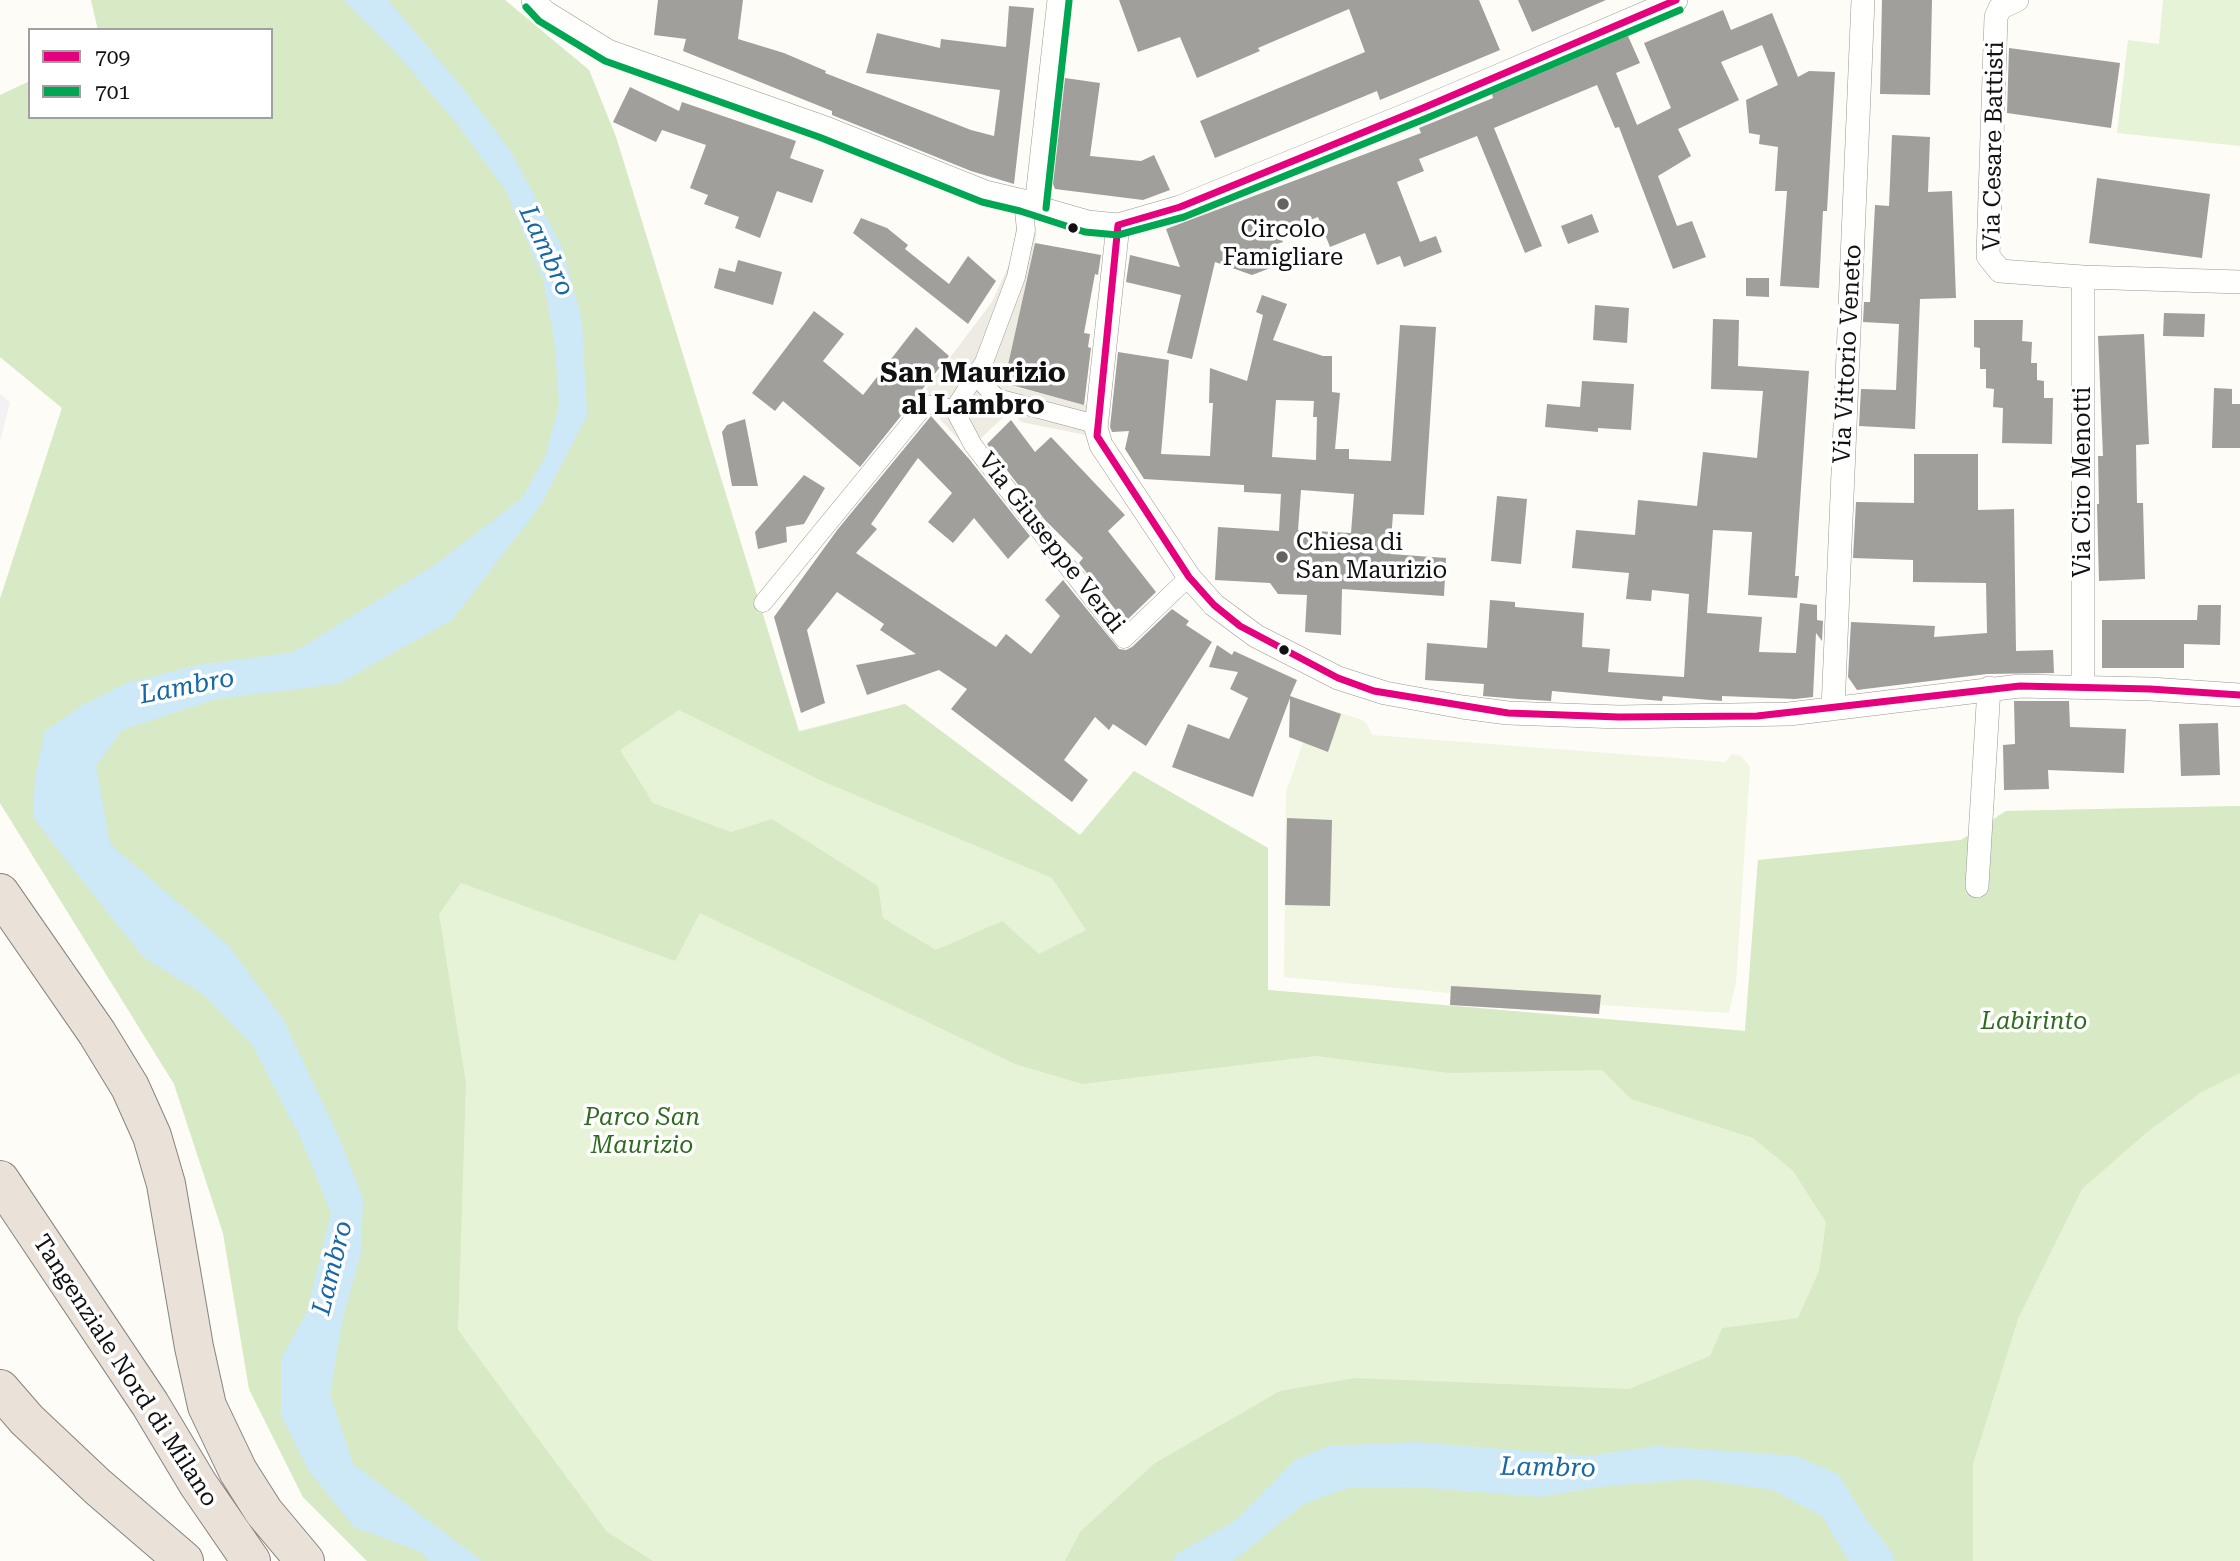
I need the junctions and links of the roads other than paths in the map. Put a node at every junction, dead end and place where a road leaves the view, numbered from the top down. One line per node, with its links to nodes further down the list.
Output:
1 (533, 0): 6 (street)
2 (1059, 0): 6 (street)
3 (1676, 0): 7 (street)
4 (1863, 0): 18 (street, Via Vittorio Veneto)
5 (2017, 0): 8 (street, Via Cesare Battisti)
6 (1030, 204): 7 (street); 10 (street)
7 (1118, 226): 12 (street)
8 (2083, 277): 9 (street, Via Cesare Battisti); 15 (street, Via Ciro Menotti)
9 (2240, 282)
10 (975, 376): 11 (street); 12 (street)
11 (954, 409): 13 (street, Via Giuseppe Verdi); 14 (street)
12 (1097, 418): 13 (street)
13 (1189, 577): 18 (street)
14 (763, 603)
15 (2083, 687): 16 (street); 17 (street)
16 (1989, 688): 18 (street); 19 (street)
17 (2240, 695)
18 (1833, 709)
19 (1977, 886)
20 (0, 893): 25 (highway)
21 (0, 1180): 24 (highway, Tangenziale Nord di Milano)
22 (0, 1390): 23 (highway)
23 (184, 1561)
24 (251, 1561)
25 (305, 1561)

